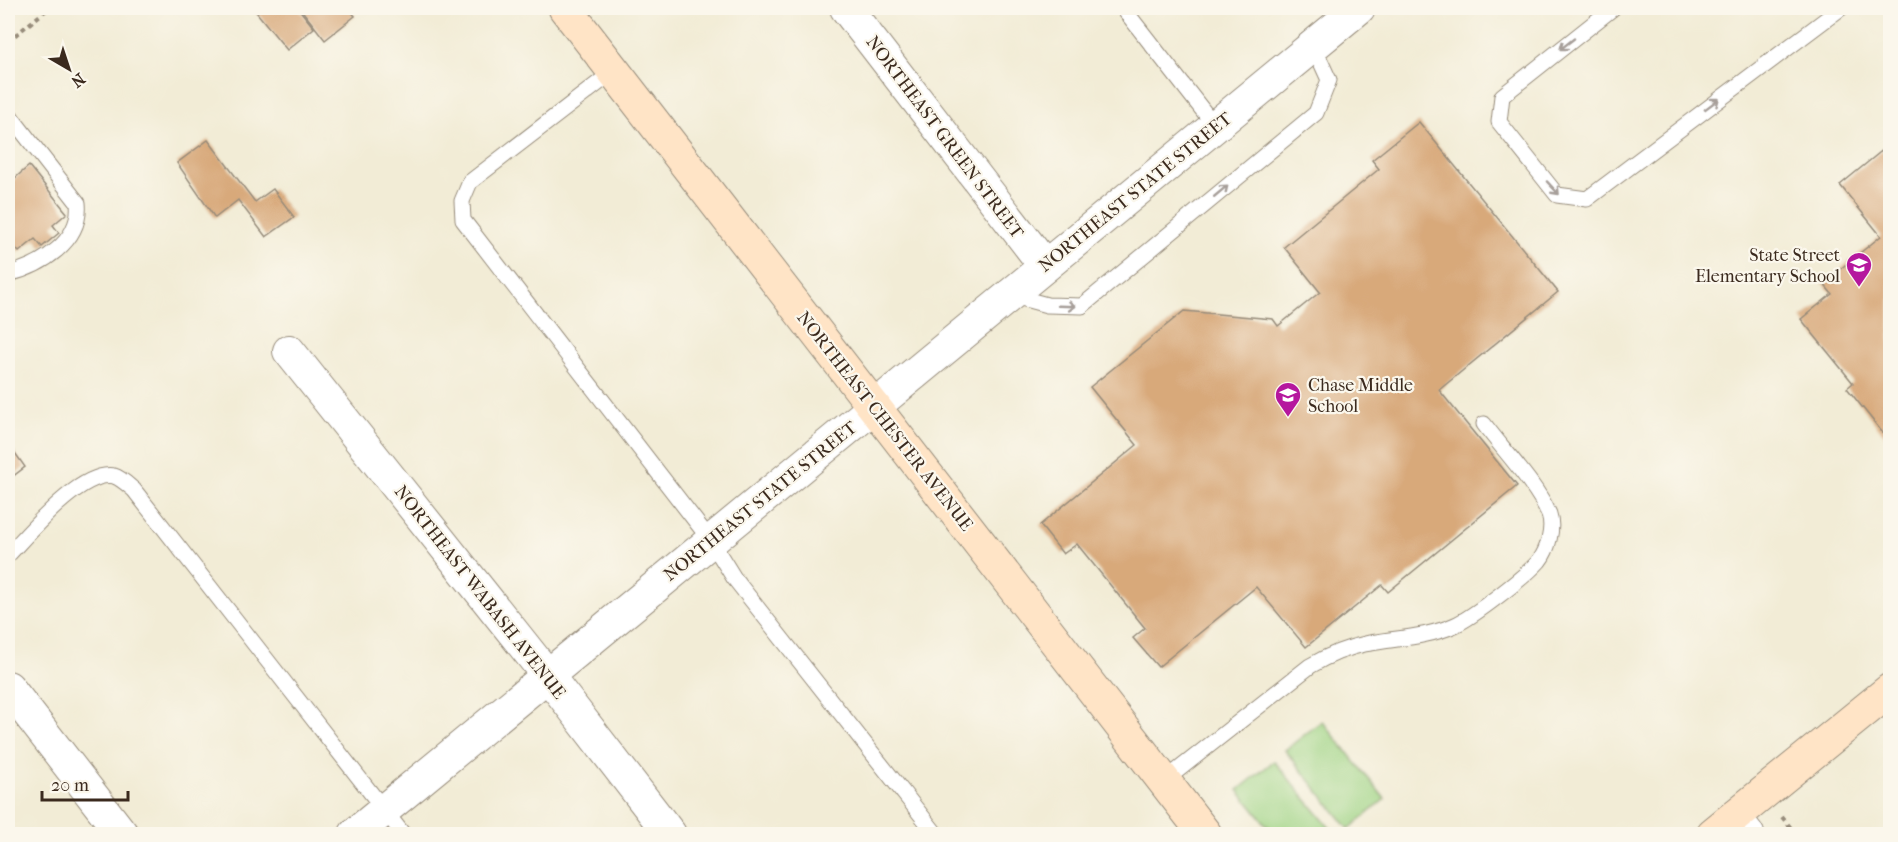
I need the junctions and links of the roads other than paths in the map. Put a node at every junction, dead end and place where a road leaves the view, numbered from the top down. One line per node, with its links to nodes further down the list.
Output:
1 (565, 8): 8 (street, NORTHEAST CHESTER AVENUE)
2 (846, 8): 13 (street, NORTHEAST GREEN STREET)
3 (1123, 8): 10 (lane)
4 (1359, 8): 7 (street, NORTHEAST STATE STREET)
5 (1613, 8): 6 (lane, one-way to 6)
6 (1841, 8)
7 (1313, 45): 10 (street, NORTHEAST STATE STREET); 15 (lane, one-way to 7)
8 (614, 71): 17 (street, NORTHEAST CHESTER AVENUE); 19 (lane)
9 (8, 113): 11 (lane)
10 (1215, 126): 13 (street, NORTHEAST STATE STREET)
11 (38, 152): 12 (lane); 14 (lane)
12 (8, 263)
13 (1045, 266): 15 (street, NORTHEAST STATE STREET)
14 (8, 274)
15 (1010, 295): 17 (street, NORTHEAST STATE STREET)
16 (289, 351): 21 (street, NORTHEAST WABASH AVENUE)
17 (875, 406): 19 (street, NORTHEAST STATE STREET); 24 (street, NORTHEAST CHESTER AVENUE)
18 (1484, 424): 24 (lane)
19 (711, 542): 21 (street, NORTHEAST STATE STREET); 30 (lane)
20 (8, 555): 25 (lane)
21 (548, 676): 25 (street, NORTHEAST STATE STREET); 29 (street, NORTHEAST WABASH AVENUE)
22 (8, 687): 27 (street)
23 (1890, 690): 26 (street)
24 (1164, 781): 31 (street, NORTHEAST CHESTER AVENUE)
25 (394, 823): 28 (street, NORTHEAST STATE STREET)
26 (1732, 829)
27 (122, 834)
28 (355, 834)
29 (670, 834)
30 (936, 834)
31 (1205, 834)

